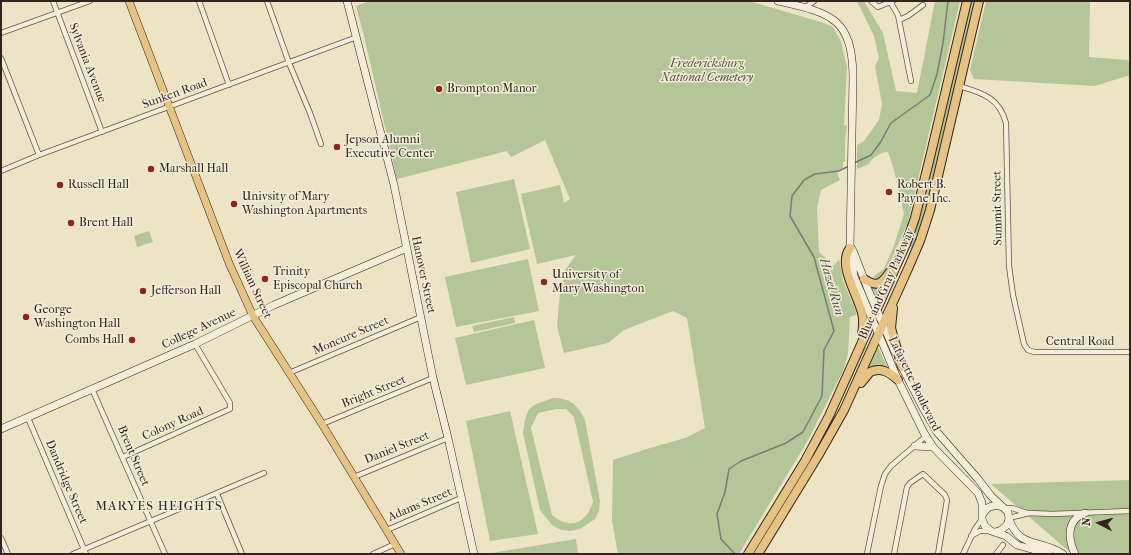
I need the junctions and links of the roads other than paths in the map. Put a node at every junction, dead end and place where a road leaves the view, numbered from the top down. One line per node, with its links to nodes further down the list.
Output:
1 (52, 1): 15 (street, Sylvania Avenue)
2 (90, 1): 15 (street)
3 (129, 1): 24 (main road, William Street)
4 (199, 1): 22 (street)
5 (267, 1): 20 (street)
6 (347, 1): 18 (main road, Hanover Street)
7 (778, 1): 14 (main road, Lafayette Boulevard)
8 (814, 1): 14 (street)
9 (871, 1): 12 (street)
10 (967, 1): 31 (highway, Blue and Gray Parkway)
11 (980, 1): 23 (highway, Blue and Gray Parkway)
12 (892, 2): 16 (street)
13 (923, 5): 16 (street)
14 (806, 7): 30 (main road, Lafayette Boulevard)
15 (57, 13): 17 (street); 25 (street, Sylvania Avenue)
16 (899, 20): 21 (street)
17 (1, 33)
18 (357, 37): 20 (street, Sunken Road); 29 (main road, Hanover Street)
19 (1, 58): 27 (street)
20 (289, 63): 22 (street, Sunken Road); 26 (street)
21 (911, 81)
22 (229, 85): 24 (street, Sunken Road)
23 (959, 86): 33 (highway, Blue and Gray Parkway); 42 (street, Summit Street)
24 (168, 107): 25 (street, Sunken Road); 35 (main road, William Street)
25 (102, 132): 27 (street, Sunken Road)
26 (321, 144)
27 (39, 155): 28 (street, Sunken Road)
28 (1, 171)
29 (407, 248): 35 (main road, College Avenue); 36 (main road, Hanover Street)
30 (850, 248): 32 (main road, Lafayette Boulevard); 37 (main road, Lafayette Boulevard); 41 (highway)
31 (899, 260): 32 (highway); 34 (highway, Blue and Gray Parkway)
32 (864, 279): 34 (main road, Lafayette Boulevard)
33 (893, 301): 38 (highway, Blue and Gray Parkway); 44 (highway)
34 (876, 309): 37 (highway, Blue and Gray Parkway); 38 (main road, Lafayette Boulevard)
35 (253, 316): 40 (main road, College Avenue); 45 (main road, William Street)
36 (421, 317): 45 (street, Moncure Street); 46 (main road, Hanover Street)
37 (872, 318): 39 (main road, Lafayette Boulevard); 41 (highway, Blue and Gray Parkway)
38 (882, 325): 39 (highway, Blue and Gray Parkway); 44 (main road, Lafayette Boulevard)
39 (878, 334): 47 (main road, Lafayette Boulevard); 49 (highway, Blue and Gray Parkway)
40 (195, 344): 48 (main road, College Avenue); 58 (street, Colony Road)
41 (862, 344): 79 (highway, Blue and Gray Parkway)
42 (1031, 351): 43 (street, Central Road)
43 (1130, 352)
44 (902, 367): 54 (main road, Lafayette Boulevard)
45 (289, 373): 51 (main road, William Street)
46 (433, 378): 51 (street, Bright Street); 55 (main road, Hanover Street)
47 (898, 380): 49 (highway); 53 (main road, Lafayette Boulevard)
48 (92, 389): 50 (main road, College Avenue); 58 (street, Brent Street)
49 (852, 392): 87 (highway, Blue and Gray Parkway)
50 (28, 418): 52 (main road, College Avenue); 78 (street, Dandridge Street)
51 (322, 424): 60 (main road, William Street)
52 (1, 429)
53 (926, 436): 54 (main road); 56 (street); 57 (main road, Lafayette Boulevard)
54 (941, 437): 63 (main road, Lafayette Boulevard)
55 (448, 438): 60 (street, Daniel Street); 62 (main road, Hanover Street)
56 (915, 446): 57 (main road); 88 (street)
57 (933, 447): 67 (main road, Lafayette Boulevard)
58 (123, 457): 69 (street, Brent Street)
59 (264, 473): 61 (street)
60 (354, 477): 70 (main road, William Street)
61 (217, 494): 69 (street); 83 (street)
62 (461, 498): 70 (street, Adams Street); 86 (main road, Hanover Street)
63 (1003, 508): 66 (street); 67 (main road); 68 (main road, Lafayette Boulevard)
64 (1130, 511): 65 (street)
65 (1085, 513): 66 (street); 97 (main road)
66 (1029, 514): 68 (street)
67 (983, 517): 71 (main road, Lafayette Boulevard); 72 (street)
68 (1009, 518): 71 (main road); 96 (main road, Lafayette Boulevard)
69 (150, 521): 78 (street); 82 (street, Brent Street)
70 (387, 530): 74 (main road, William Street)
71 (993, 532): 72 (street); 76 (main road, Lafayette Boulevard)
72 (972, 536): 91 (street)
73 (1, 538): 80 (street)
74 (396, 544): 84 (street); 85 (main road, William Street)
75 (1003, 545): 92 (street)
76 (1020, 546): 77 (main road, Lafayette Boulevard); 93 (main road)
77 (1041, 551): 94 (main road); 95 (main road, Lafayette Boulevard)
78 (85, 552): 81 (street)
79 (748, 553)
80 (8, 554)
81 (73, 554)
82 (165, 554)
83 (242, 554)
84 (373, 554)
85 (401, 554)
86 (474, 554)
87 (758, 554)
88 (867, 554)
89 (894, 554): 90 (street)
90 (938, 554)
91 (963, 554)
92 (996, 554)
93 (1025, 554)
94 (1032, 554)
95 (1049, 554)
96 (1063, 554)
97 (1075, 554)

